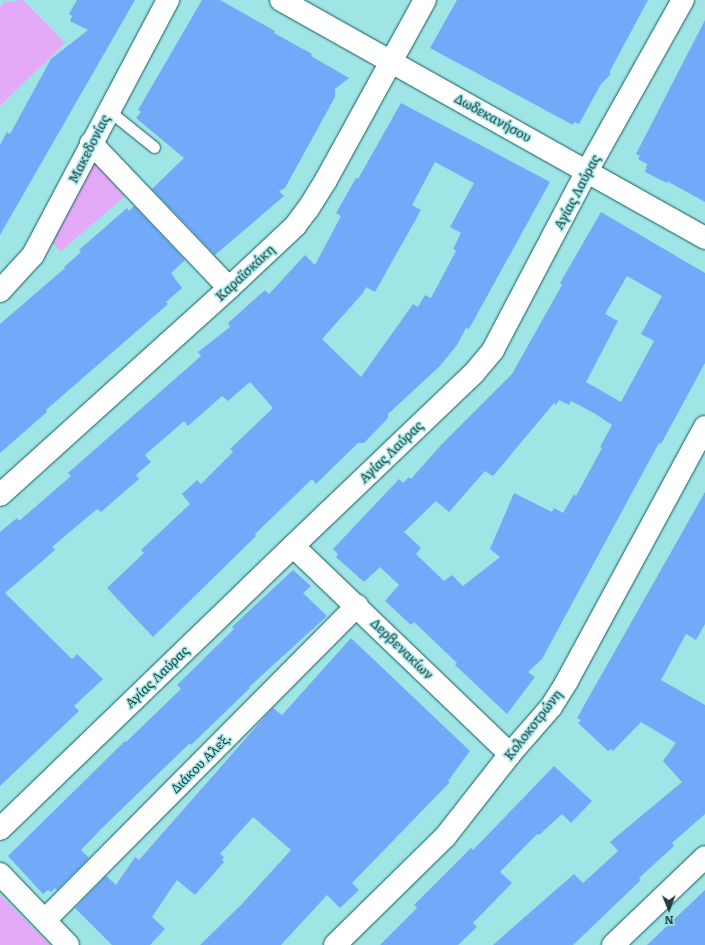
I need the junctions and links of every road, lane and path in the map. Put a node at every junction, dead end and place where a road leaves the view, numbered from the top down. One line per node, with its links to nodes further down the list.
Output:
1 (168, 0): 6 (street, Μακεδονίας)
2 (281, 0): 5 (street, Δωδεκανήσου)
3 (425, 0): 5 (street, Καραϊσκάκη)
4 (683, 0): 9 (street, Αγίας Λαύρας)
5 (391, 60): 9 (street, Δωδεκανήσου); 11 (street, Καραϊσκάκη)
6 (108, 110): 7 (street, Μακεδονίας); 8 (lane)
7 (91, 144): 11 (street); 12 (street, Μακεδονίας)
8 (154, 147)
9 (587, 171): 10 (street, Δωδεκανήσου); 15 (street, Αγίας Λαύρας)
10 (705, 238)
11 (229, 288): 14 (street, Καραϊσκάκη)
12 (0, 291)
13 (705, 428): 17 (street, Κολοκοτρώνη)
14 (0, 495)
15 (293, 546): 16 (street, Δερβενακίων); 18 (street, Αγίας Λαύρας)
16 (357, 606): 17 (street, Δερβενακίων); 21 (street, Διάκου Αλεξ.)
17 (510, 754): 23 (street, Κολοκοτρώνη)
18 (0, 830)
19 (705, 857): 24 (street)
20 (0, 874): 21 (street)
21 (44, 920): 22 (street)
22 (68, 945)
23 (335, 945)
24 (613, 945)

